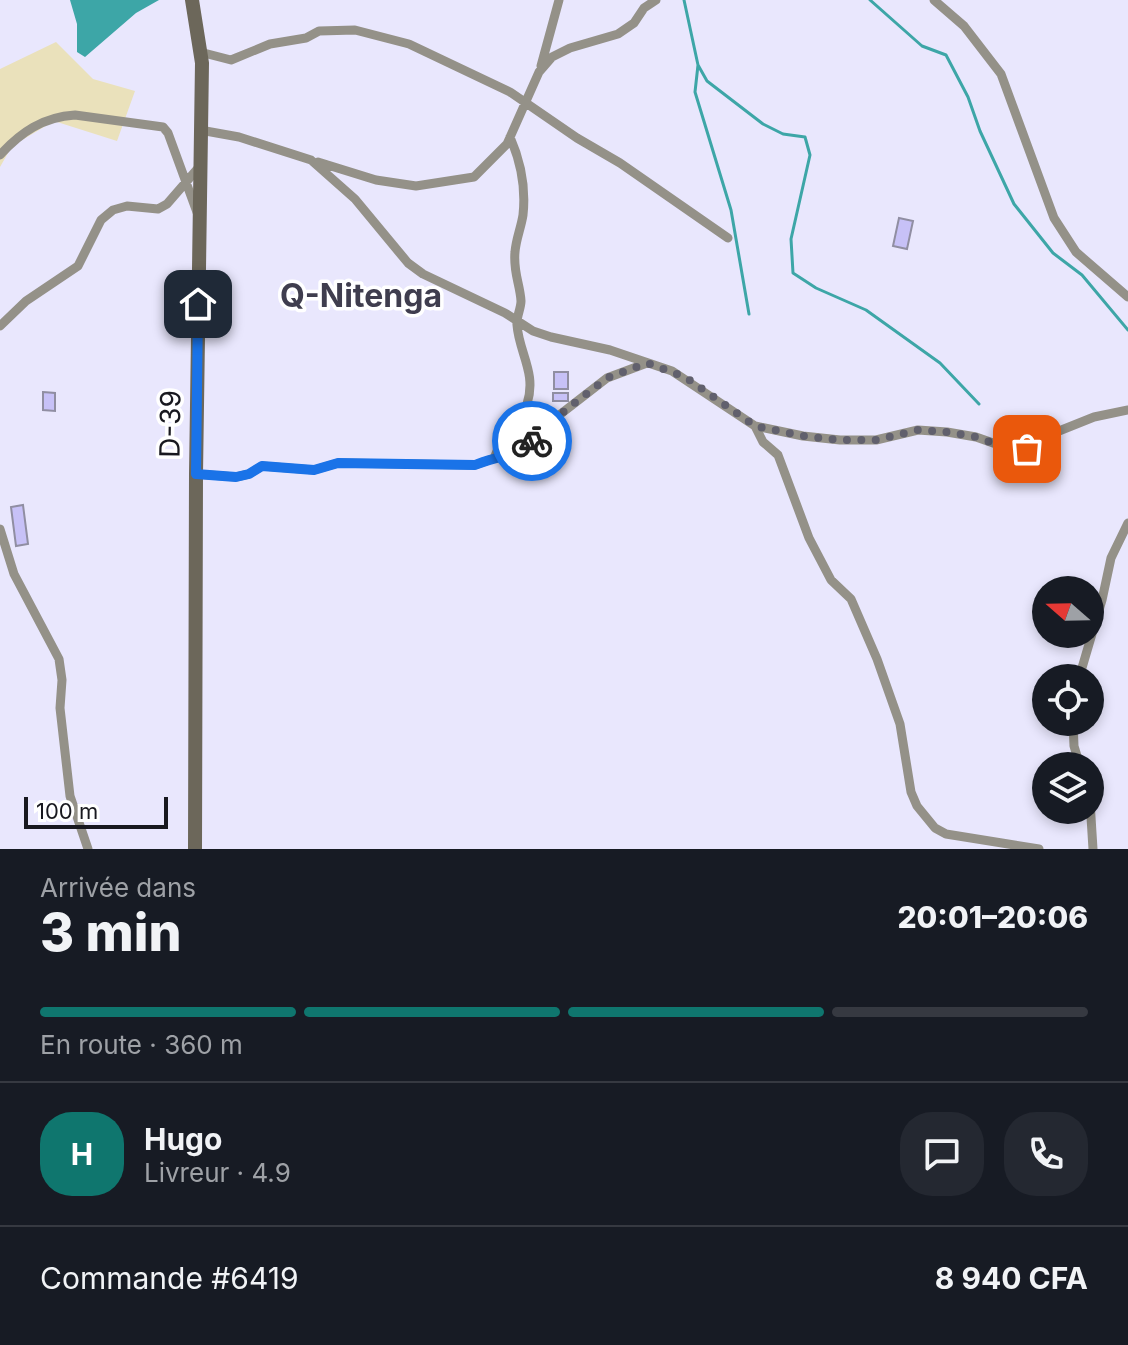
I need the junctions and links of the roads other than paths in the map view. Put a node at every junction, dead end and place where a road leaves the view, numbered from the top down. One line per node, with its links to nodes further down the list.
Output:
1 (192, 0): 5 (main road, D-39)
2 (559, 0): 6 (street)
3 (656, 0): 6 (street)
4 (934, 0): 16 (street)
5 (200, 52): 7 (street); 8 (main road, D-39)
6 (539, 72): 7 (street)
7 (526, 103): 9 (street); 15 (street)
8 (200, 130): 11 (street); 12 (main road, D-39)
9 (510, 137): 11 (street); 17 (street)
10 (0, 155): 13 (street)
11 (311, 160): 17 (street)
12 (200, 166): 13 (street); 14 (main road, D-39)
13 (185, 184): 14 (street); 18 (street)
14 (199, 218): 23 (main road, D-39)
15 (728, 238)
16 (1128, 297)
17 (516, 320): 19 (street); 22 (street)
18 (0, 326)
19 (647, 363): 21 (street); 22 (street)
20 (1128, 410): 21 (street)
21 (755, 426): 30 (street)
22 (495, 456): 23 (street)
23 (196, 474): 29 (main road, D-39)
24 (1128, 523): 26 (street)
25 (0, 529): 28 (street)
26 (1083, 664)
27 (1091, 824): 31 (street)
28 (88, 849)
29 (195, 849)
30 (1039, 849)
31 (1093, 849)

